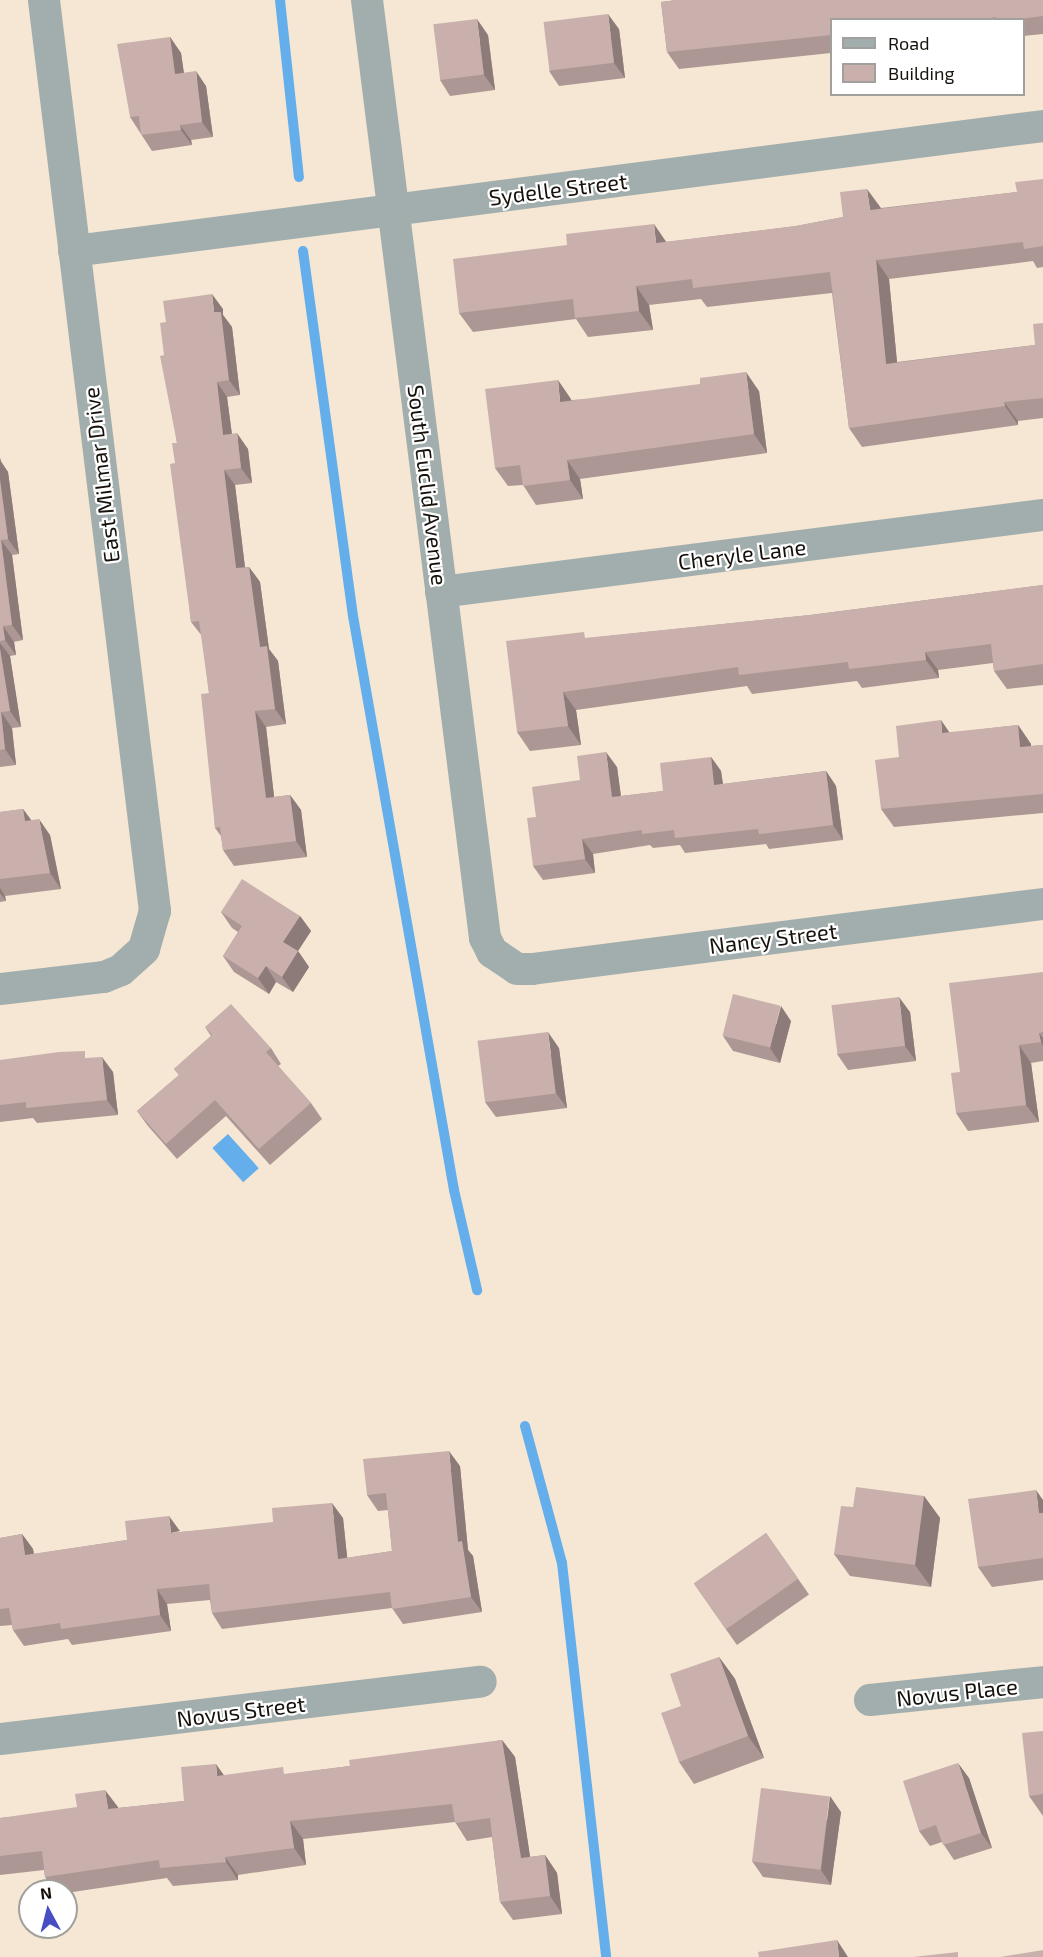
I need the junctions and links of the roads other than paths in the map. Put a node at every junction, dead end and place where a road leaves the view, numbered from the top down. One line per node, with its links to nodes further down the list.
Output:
1 (44, 0): 5 (street, East Milmar Drive)
2 (367, 0): 4 (street, South Euclid Avenue)
3 (1043, 126): 4 (street, Sydelle Street)
4 (393, 210): 5 (street, Sydelle Street); 7 (street, South Euclid Avenue)
5 (74, 251): 10 (street, East Milmar Drive)
6 (1043, 515): 7 (street, Cheryle Lane)
7 (441, 592): 9 (street, South Euclid Avenue)
8 (1043, 904): 9 (street, Nancy Street)
9 (504, 962)
10 (0, 989)
11 (481, 1682): 14 (street, Novus Street)
12 (1043, 1682): 13 (street, Novus Place)
13 (870, 1700)
14 (0, 1739)

